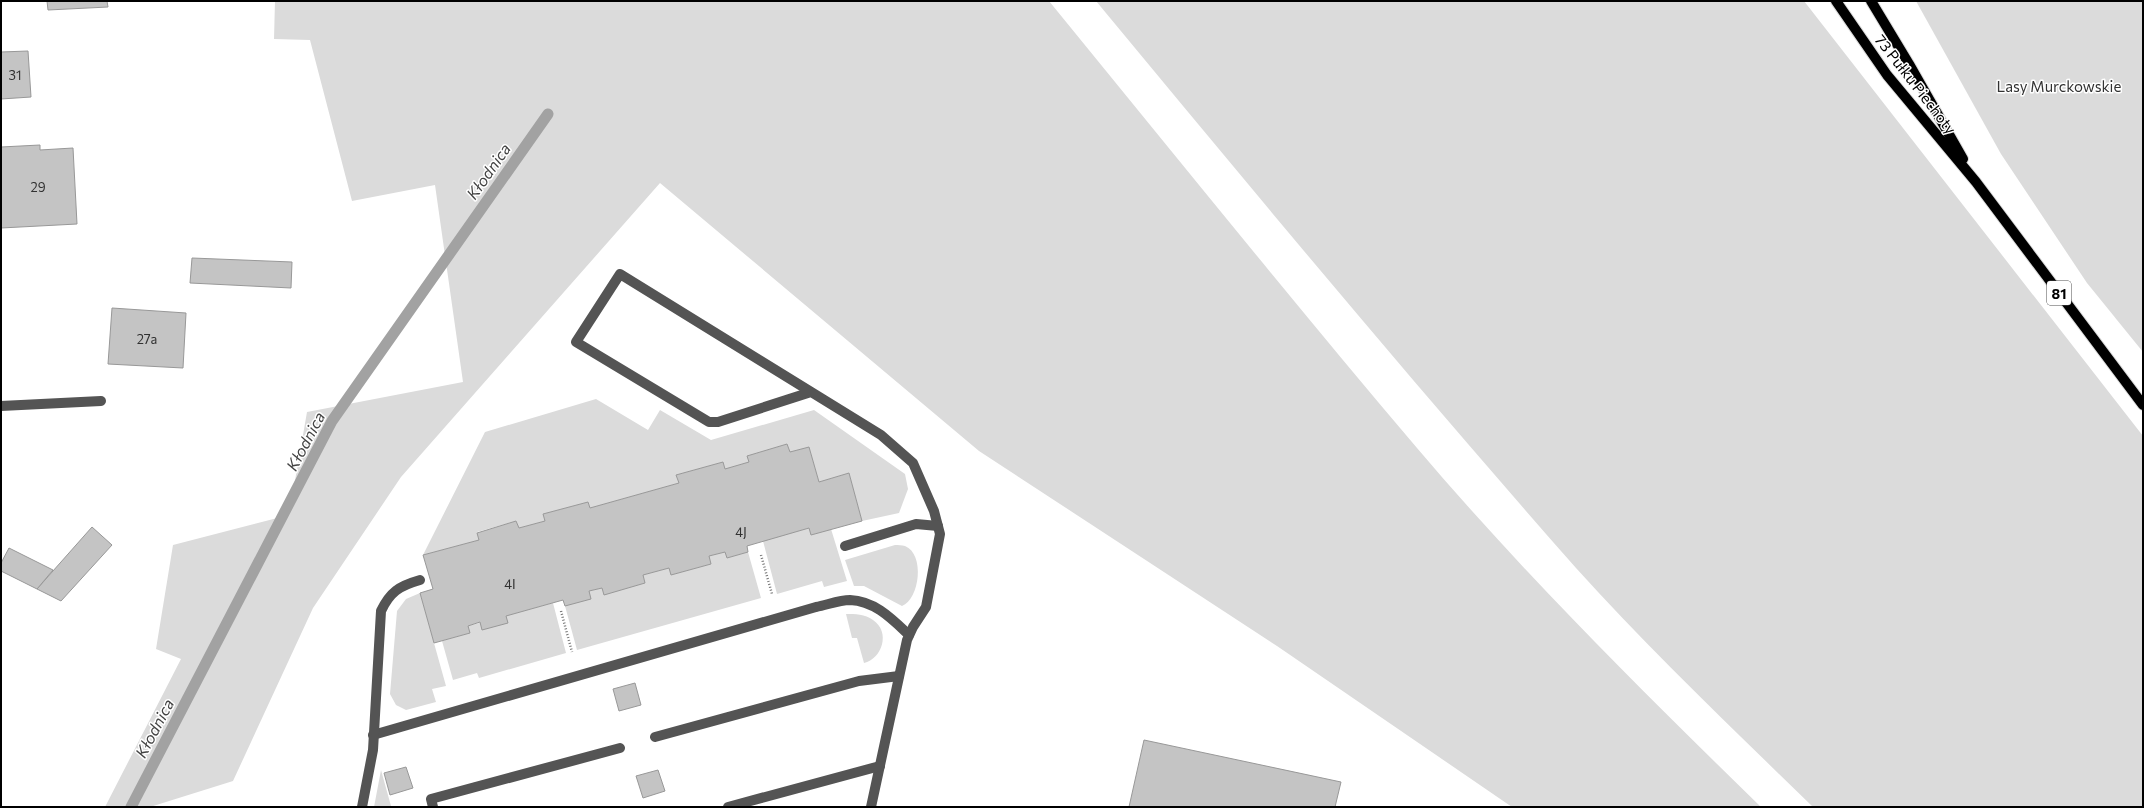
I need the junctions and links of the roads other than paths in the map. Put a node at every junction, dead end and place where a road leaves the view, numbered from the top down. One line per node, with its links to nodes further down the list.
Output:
1 (1836, 1): 3 (main road, 73 Pułku Piechoty / 81)
2 (1871, 1): 3 (main road, 73 Pułku Piechoty / 81)
3 (1976, 182): 6 (main road, 73 Pułku Piechoty / 81)
4 (811, 392): 4 (street); 8 (street)
5 (101, 401): 7 (street)
6 (2143, 405)
7 (1, 406)
8 (938, 526): 9 (street); 11 (street)
9 (845, 546)
10 (420, 580): 13 (street)
11 (909, 635): 12 (street); 13 (street)
12 (899, 676): 14 (street); 16 (street)
13 (373, 735): 17 (street)
14 (655, 737)
15 (620, 748): 18 (street)
16 (880, 766): 19 (street); 20 (street)
17 (362, 807)
18 (433, 807)
19 (728, 807)
20 (872, 807)

